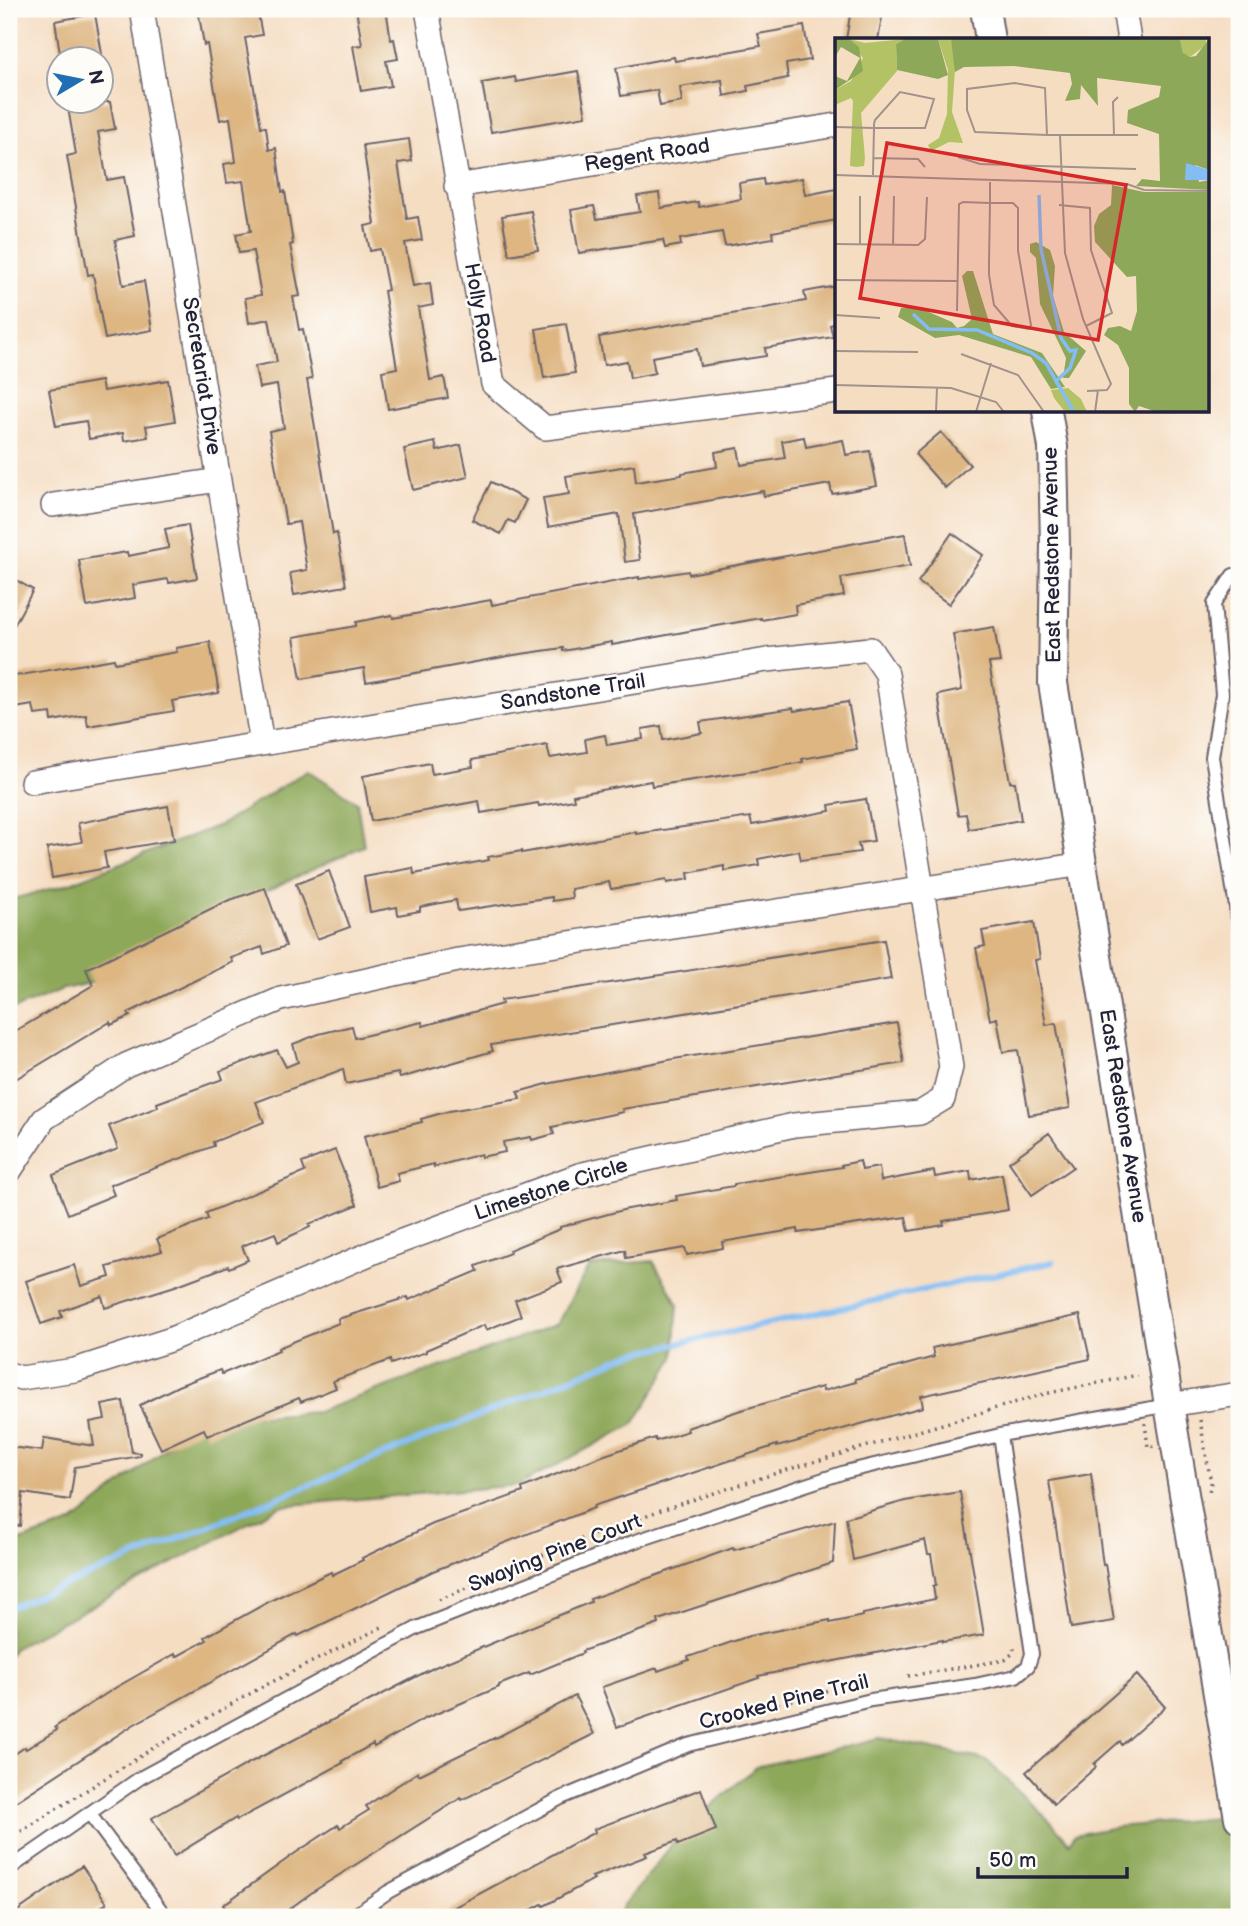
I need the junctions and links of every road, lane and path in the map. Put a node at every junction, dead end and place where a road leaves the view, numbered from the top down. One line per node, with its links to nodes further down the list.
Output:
1 (142, 9): 11 (street, Secretariat Drive)
2 (427, 9): 8 (street, Holly Road)
3 (985, 9): 5 (street)
4 (1124, 9): 6 (street)
5 (990, 38)
6 (1129, 38)
7 (835, 125): 8 (street, Regent Road)
8 (456, 186): 9 (street, Holly Road)
9 (835, 391)
10 (1047, 413): 16 (street, East Redstone Avenue)
11 (219, 480): 12 (street); 14 (street, Secretariat Drive)
12 (53, 505)
13 (1233, 575): 18 (lane)
14 (262, 744): 15 (street, Sandstone Trail); 17 (street, Sandstone Trail)
15 (32, 782)
16 (1083, 864): 17 (street); 22 (street, East Redstone Avenue)
17 (922, 889): 19 (street); 20 (street, Limestone Circle)
18 (1239, 926)
19 (9, 1172)
20 (9, 1374)
21 (1239, 1394): 22 (street)
22 (1169, 1405): 23 (lane, Swaying Pine Court); 29 (street, East Redstone Avenue)
23 (1000, 1435): 28 (lane, Swaying Pine Court); 34 (lane, Crooked Pine Trail)
24 (1014, 1640): 25 (path)
25 (900, 1678)
26 (859, 1685): 27 (path)
27 (732, 1717)
28 (89, 1813): 30 (lane, Swaying Pine Court); 32 (lane)
29 (1239, 1818)
30 (9, 1869)
31 (346, 1904): 33 (path)
32 (166, 1917)
33 (326, 1917)
34 (352, 1917)

